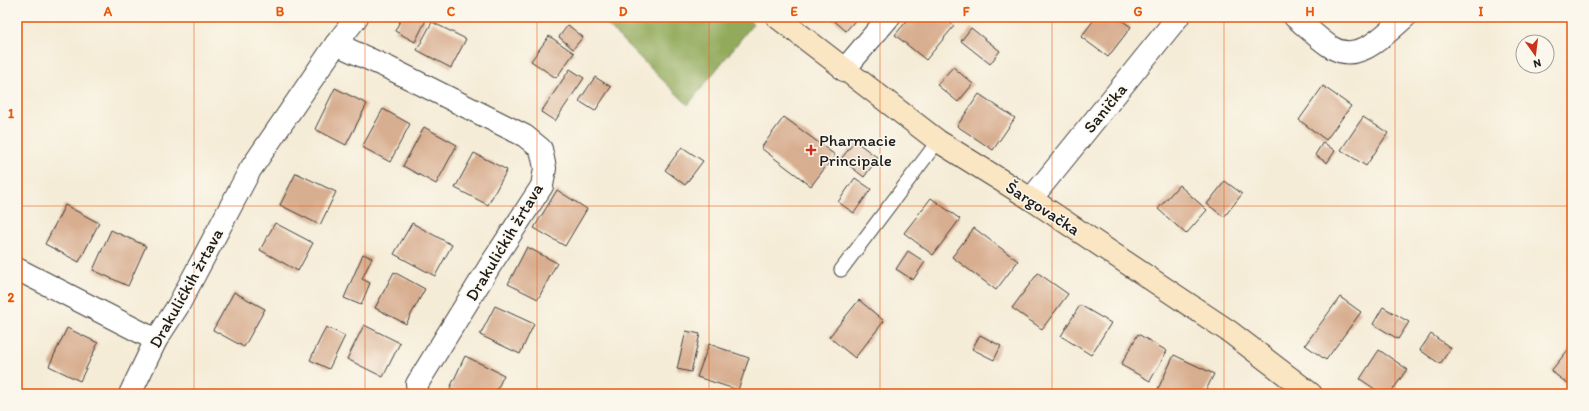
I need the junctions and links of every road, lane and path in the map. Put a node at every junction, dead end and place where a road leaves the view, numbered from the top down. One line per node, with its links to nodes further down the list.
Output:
1 (357, 17): 7 (street, Drakulićkih žrtava)
2 (777, 17): 8 (street, Šargovačka)
3 (889, 17): 8 (street)
4 (1178, 17): 10 (street, Sanička)
5 (1295, 17): 6 (street)
6 (1405, 17)
7 (336, 44): 13 (street, Drakulićkih žrtava); 14 (street, Drakulićkih žrtava)
8 (844, 70): 9 (street, Šargovačka)
9 (938, 141): 10 (street, Šargovačka); 12 (lane)
10 (1031, 199): 16 (street, Šargovačka)
11 (17, 269): 13 (street)
12 (840, 270)
13 (156, 340): 15 (street, Drakulićkih žrtava)
14 (417, 384)
15 (130, 394)
16 (1311, 394)

